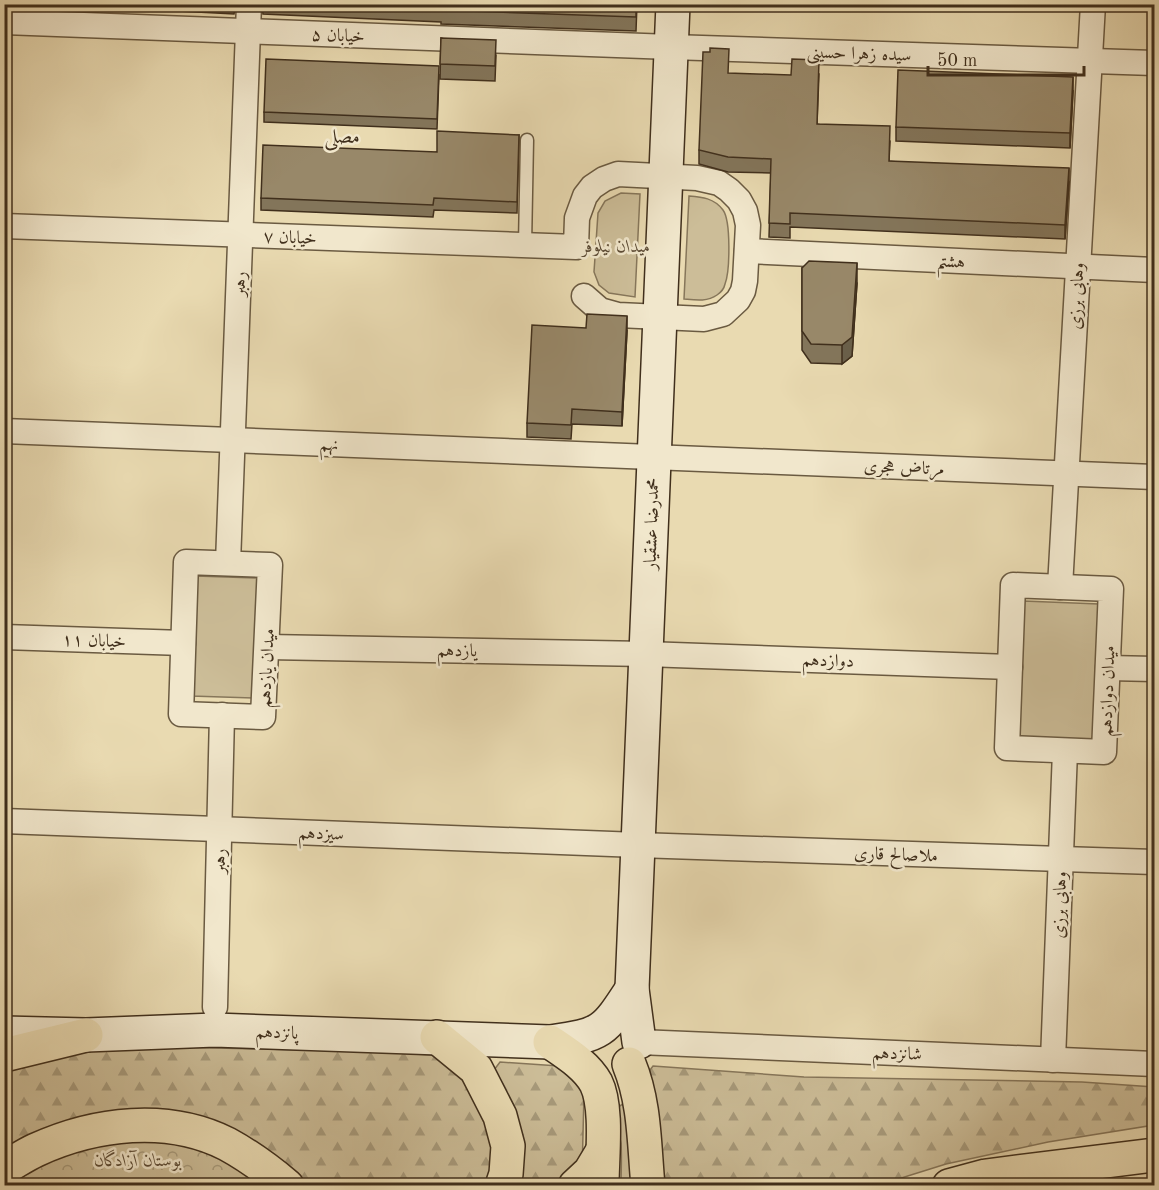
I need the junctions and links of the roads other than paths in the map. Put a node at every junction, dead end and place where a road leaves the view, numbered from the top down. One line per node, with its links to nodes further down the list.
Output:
1 (249, 4): 5 (street, رهبر)
2 (673, 4): 6 (main road, محمدرضا عشقیار)
3 (1093, 4): 7 (street, وهابی برزی)
4 (4, 22): 5 (street, خیابان ۵)
5 (248, 32): 6 (street, خیابان ۵); 12 (street, رهبر)
6 (671, 47): 7 (street, سیده زهرا حسینی); 10 (main road, محمدرضا عشقیار)
7 (1090, 61): 8 (street, سیده زهرا حسینی); 15 (street, وهابی برزی)
8 (1155, 63)
9 (527, 140): 13 (lane)
10 (666, 176): 13 (street, خیابان ۷); 14 (street); 18 (main road, محمدرضا عشقیار)
11 (4, 226): 12 (street, خیابان ۷)
12 (240, 235): 13 (street, خیابان ۷); 20 (street, رهبر)
13 (525, 245)
14 (747, 251): 15 (street, هشتم); 18 (street)
15 (1078, 267): 16 (street, هشتم); 22 (street, وهابی برزی)
16 (1155, 270)
17 (584, 296): 18 (street)
18 (660, 317): 21 (main road, محمدرضا عشقیار)
19 (4, 431): 20 (street, نهم)
20 (233, 440): 21 (street, نهم); 24 (street, رهبر)
21 (654, 457): 22 (street, مرتاض هجری); 29 (main road, محمدرضا عشقیار)
22 (1066, 473): 23 (street, مرتاض هجری); 25 (street, وهابی برزی)
23 (1155, 477)
24 (228, 563): 27 (street, میدان یازدهم); 28 (street, میدان یازدهم)
25 (1060, 587): 30 (street, میدان دوازدهم); 31 (street, میدان دوازدهم)
26 (4, 637): 27 (street, خیابان ۱۱)
27 (183, 643): 33 (street, میدان یازدهم)
28 (268, 647): 29 (street, یازدهم); 33 (street, میدان یازدهم)
29 (646, 654): 30 (street, دوازدهم); 37 (main road, محمدرضا عشقیار)
30 (1010, 667): 34 (street, میدان دوازدهم)
31 (1107, 668): 32 (street); 34 (street, میدان دوازدهم)
32 (1155, 669)
33 (222, 715): 36 (street, رهبر)
34 (1065, 751): 38 (street, وهابی برزی)
35 (4, 821): 36 (street, سیزدهم)
36 (219, 829): 37 (street, سیزدهم); 41 (street, رهبر)
37 (638, 846): 38 (street, ملاصالح قاری); 40 (main road, محمدرضا عشقیار)
38 (1061, 859): 39 (street, ملاصالح قاری); 48 (street, وهابی برزی)
39 (1155, 862)
40 (632, 989): 45 (main road, پانزدهم); 46 (main road, محمدرضا عشقیار)
41 (215, 1007)
42 (4, 1033): 43 (main road, پانزدهم)
43 (86, 1035): 44 (main road, پانزدهم); 47 (highway)
44 (437, 1037): 45 (main road, پانزدهم); 55 (highway)
45 (550, 1042): 50 (highway)
46 (634, 1053): 48 (street, شانزدهم); 50 (highway); 58 (highway)
47 (4, 1055)
48 (1053, 1060): 49 (street, شانزدهم)
49 (1155, 1064)
50 (604, 1106): 51 (highway)
51 (602, 1152): 56 (highway); 57 (highway)
52 (1155, 1155): 59 (highway)
53 (4, 1168): 54 (highway)
54 (287, 1185)
55 (502, 1185)
56 (574, 1185)
57 (602, 1185)
58 (648, 1185)
59 (949, 1185)

